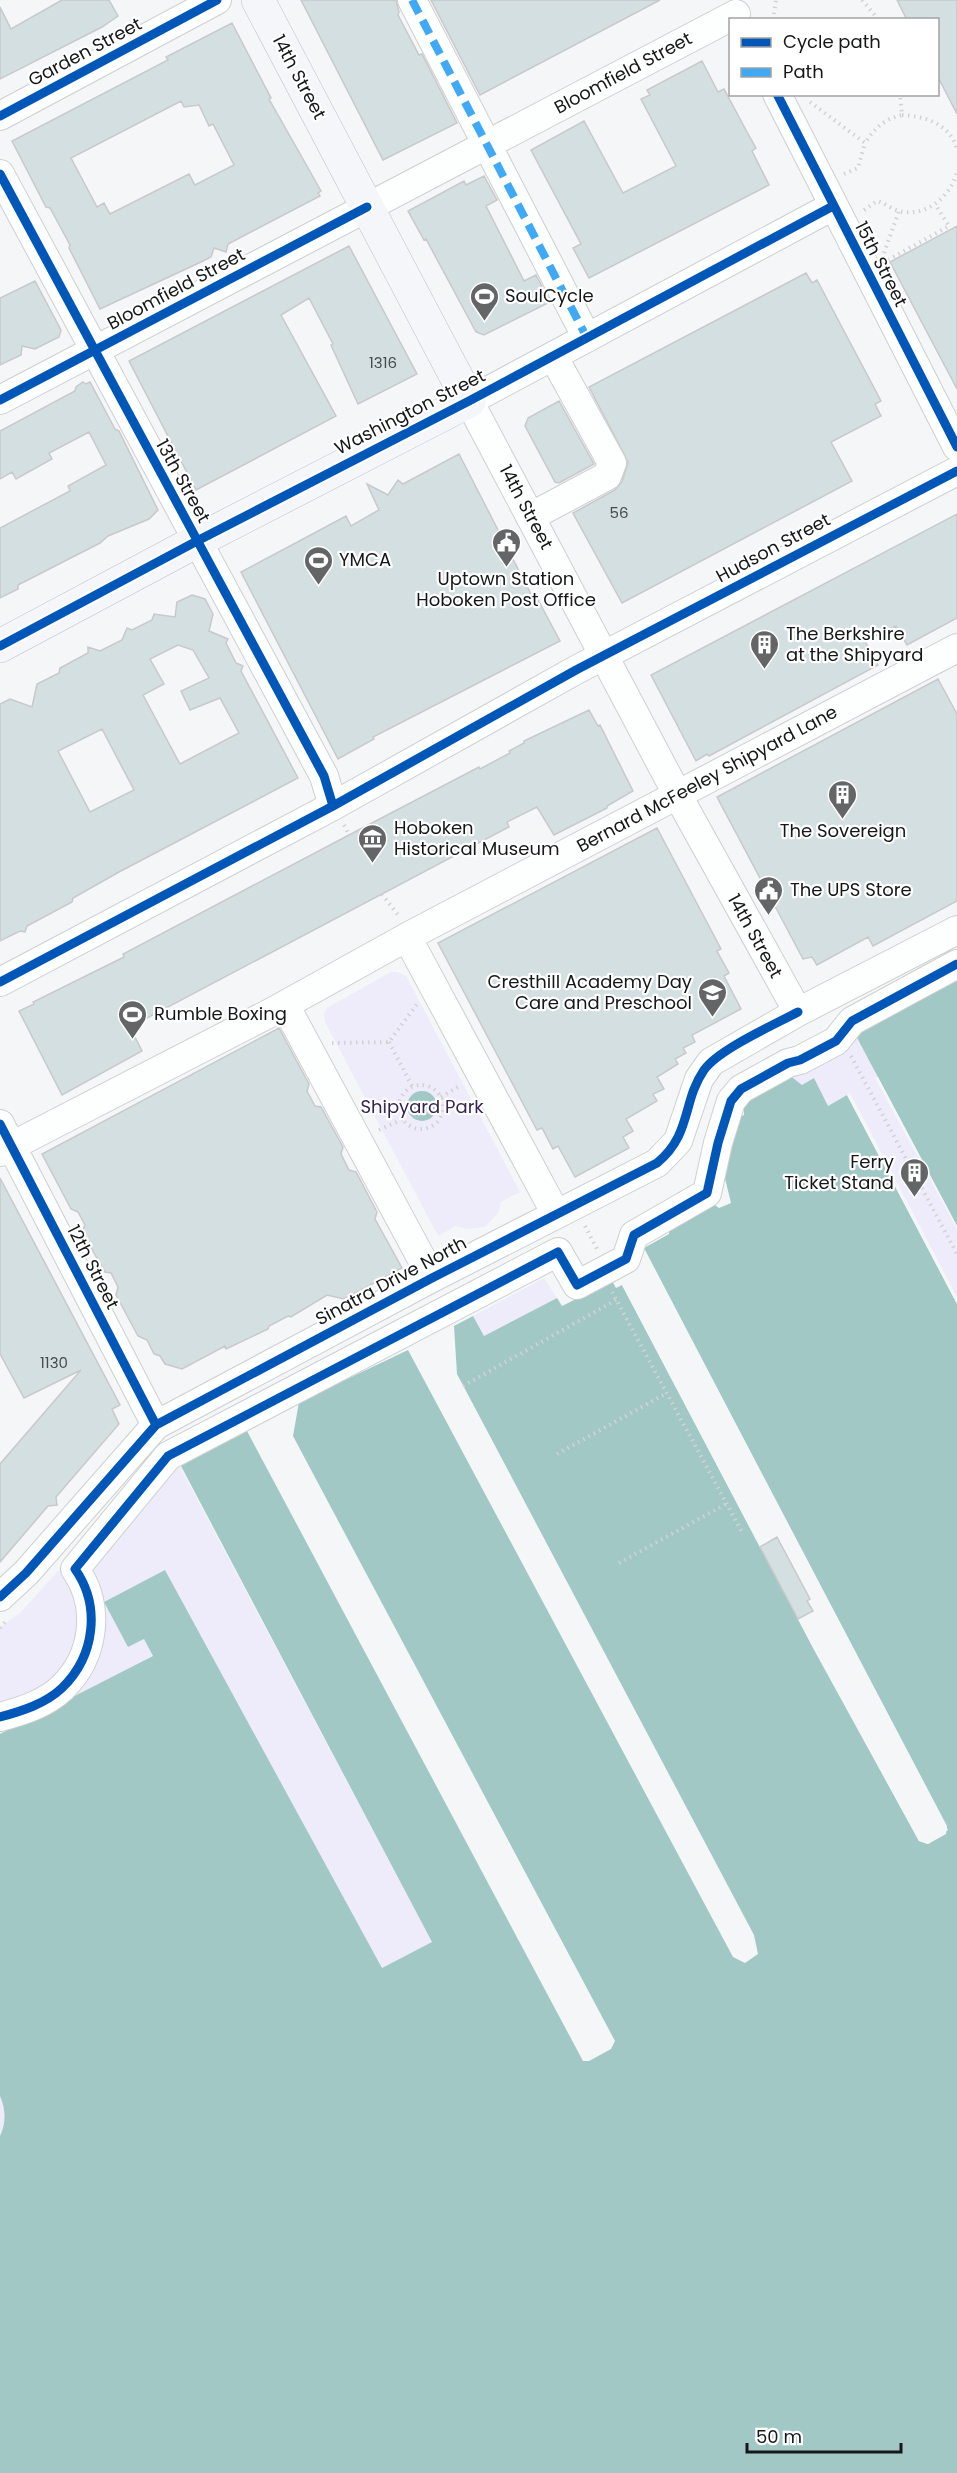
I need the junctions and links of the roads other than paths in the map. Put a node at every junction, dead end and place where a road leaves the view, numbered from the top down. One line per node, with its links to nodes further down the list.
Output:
1 (217, 0): 6 (street, Garden Street)
2 (258, 0): 10 (main road, 14th Street)
3 (412, 0): 7 (street)
4 (734, 11): 7 (street, Bloomfield Street)
5 (778, 96): 9 (street, 15th Street)
6 (0, 116)
7 (486, 144): 10 (street, Bloomfield Street); 11 (street)
8 (0, 174): 12 (street, 13th Street)
9 (833, 206): 11 (street, Washington Street); 16 (street, 15th Street)
10 (367, 207): 12 (street, Bloomfield Street); 15 (main road, 14th Street)
11 (586, 338): 13 (street, Washington Street)
12 (94, 351): 14 (street, Bloomfield Street); 19 (street, 13th Street)
13 (553, 356): 15 (street, Washington Street); 18 (street)
14 (0, 400)
15 (469, 401): 18 (street, 14th Street); 19 (main road, Washington Street)
16 (957, 447)
17 (957, 471): 22 (street, Hudson Street)
18 (530, 517): 22 (street, 14th Street)
19 (197, 541): 20 (main road, Washington Street); 24 (street, 13th Street)
20 (0, 646)
21 (955, 654): 23 (street, Bernard McFeeley Shipyard Lane)
22 (604, 656): 23 (street, 14th Street); 24 (street, Hudson Street)
23 (677, 794): 25 (street, Bernard McFeeley Shipyard Lane); 30 (street, 14th Street)
24 (338, 815): 28 (street, Hudson Street)
25 (406, 926): 29 (street, Bernard McFeeley Shipyard Lane); 32 (street)
26 (957, 930): 30 (street, Sinatra Drive North)
27 (957, 964): 36 (street)
28 (0, 982)
29 (285, 1005): 31 (street, Bernard McFeeley Shipyard Lane); 33 (street)
30 (798, 1012): 32 (street, Sinatra Drive North)
31 (4, 1140): 34 (street, 12th Street)
32 (568, 1216): 33 (street, Sinatra Drive North)
33 (432, 1278): 34 (street, Sinatra Drive North)
34 (156, 1425): 35 (street, Sinatra Drive North)
35 (3, 1609)
36 (0, 1717)

